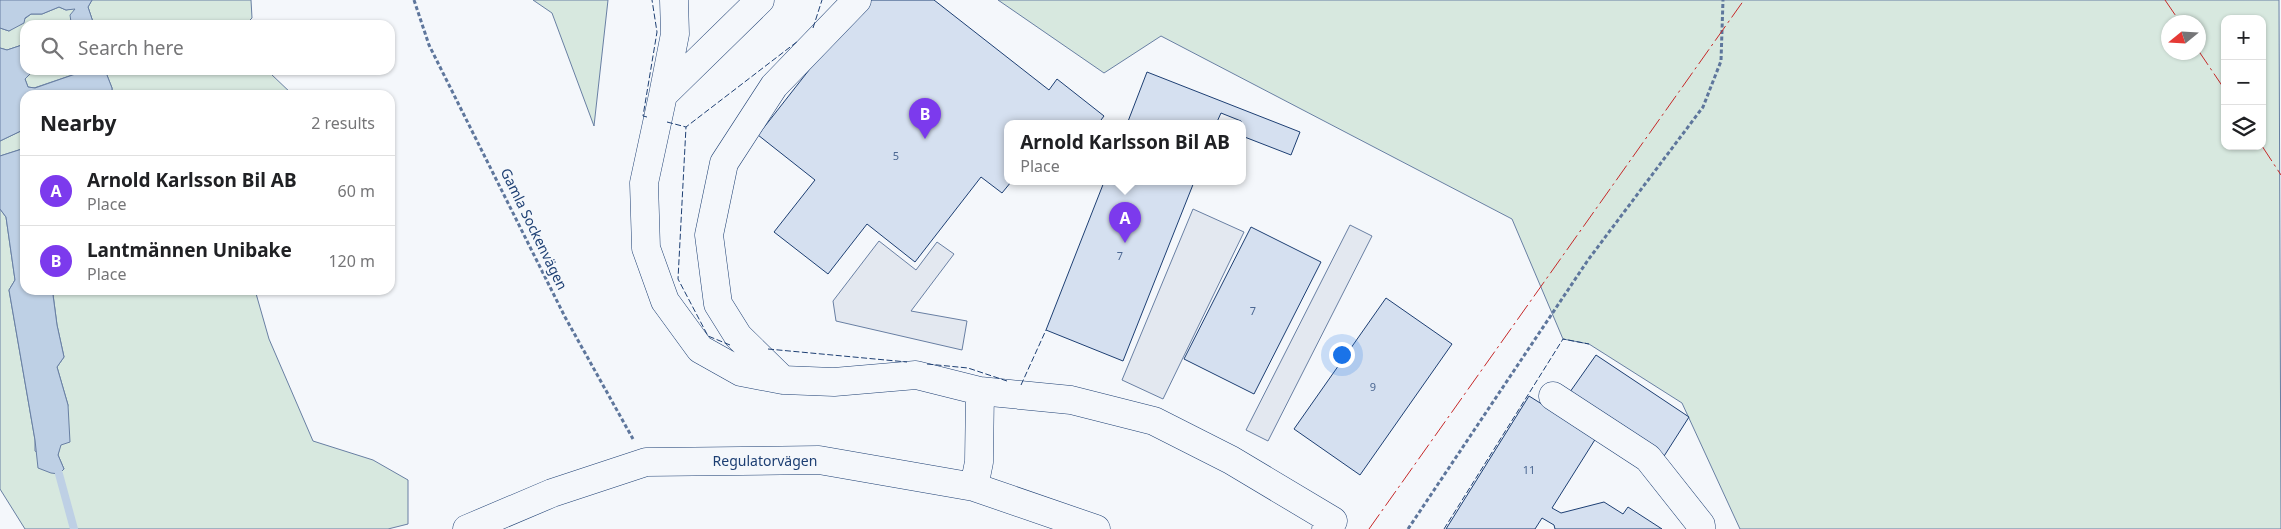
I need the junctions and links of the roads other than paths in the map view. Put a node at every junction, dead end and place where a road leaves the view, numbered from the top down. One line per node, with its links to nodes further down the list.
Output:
1 (674, 0): 4 (street)
2 (760, 0): 4 (street)
3 (857, 0): 5 (street)
4 (663, 95): 5 (street)
5 (783, 380): 6 (street)
6 (980, 391): 8 (street); 11 (street)
7 (1553, 396): 12 (street)
8 (974, 487): 9 (street, Regulatorvägen); 10 (street, Regulatorvägen)
9 (467, 529)
10 (1096, 529)
11 (1326, 529)
12 (1701, 529)

